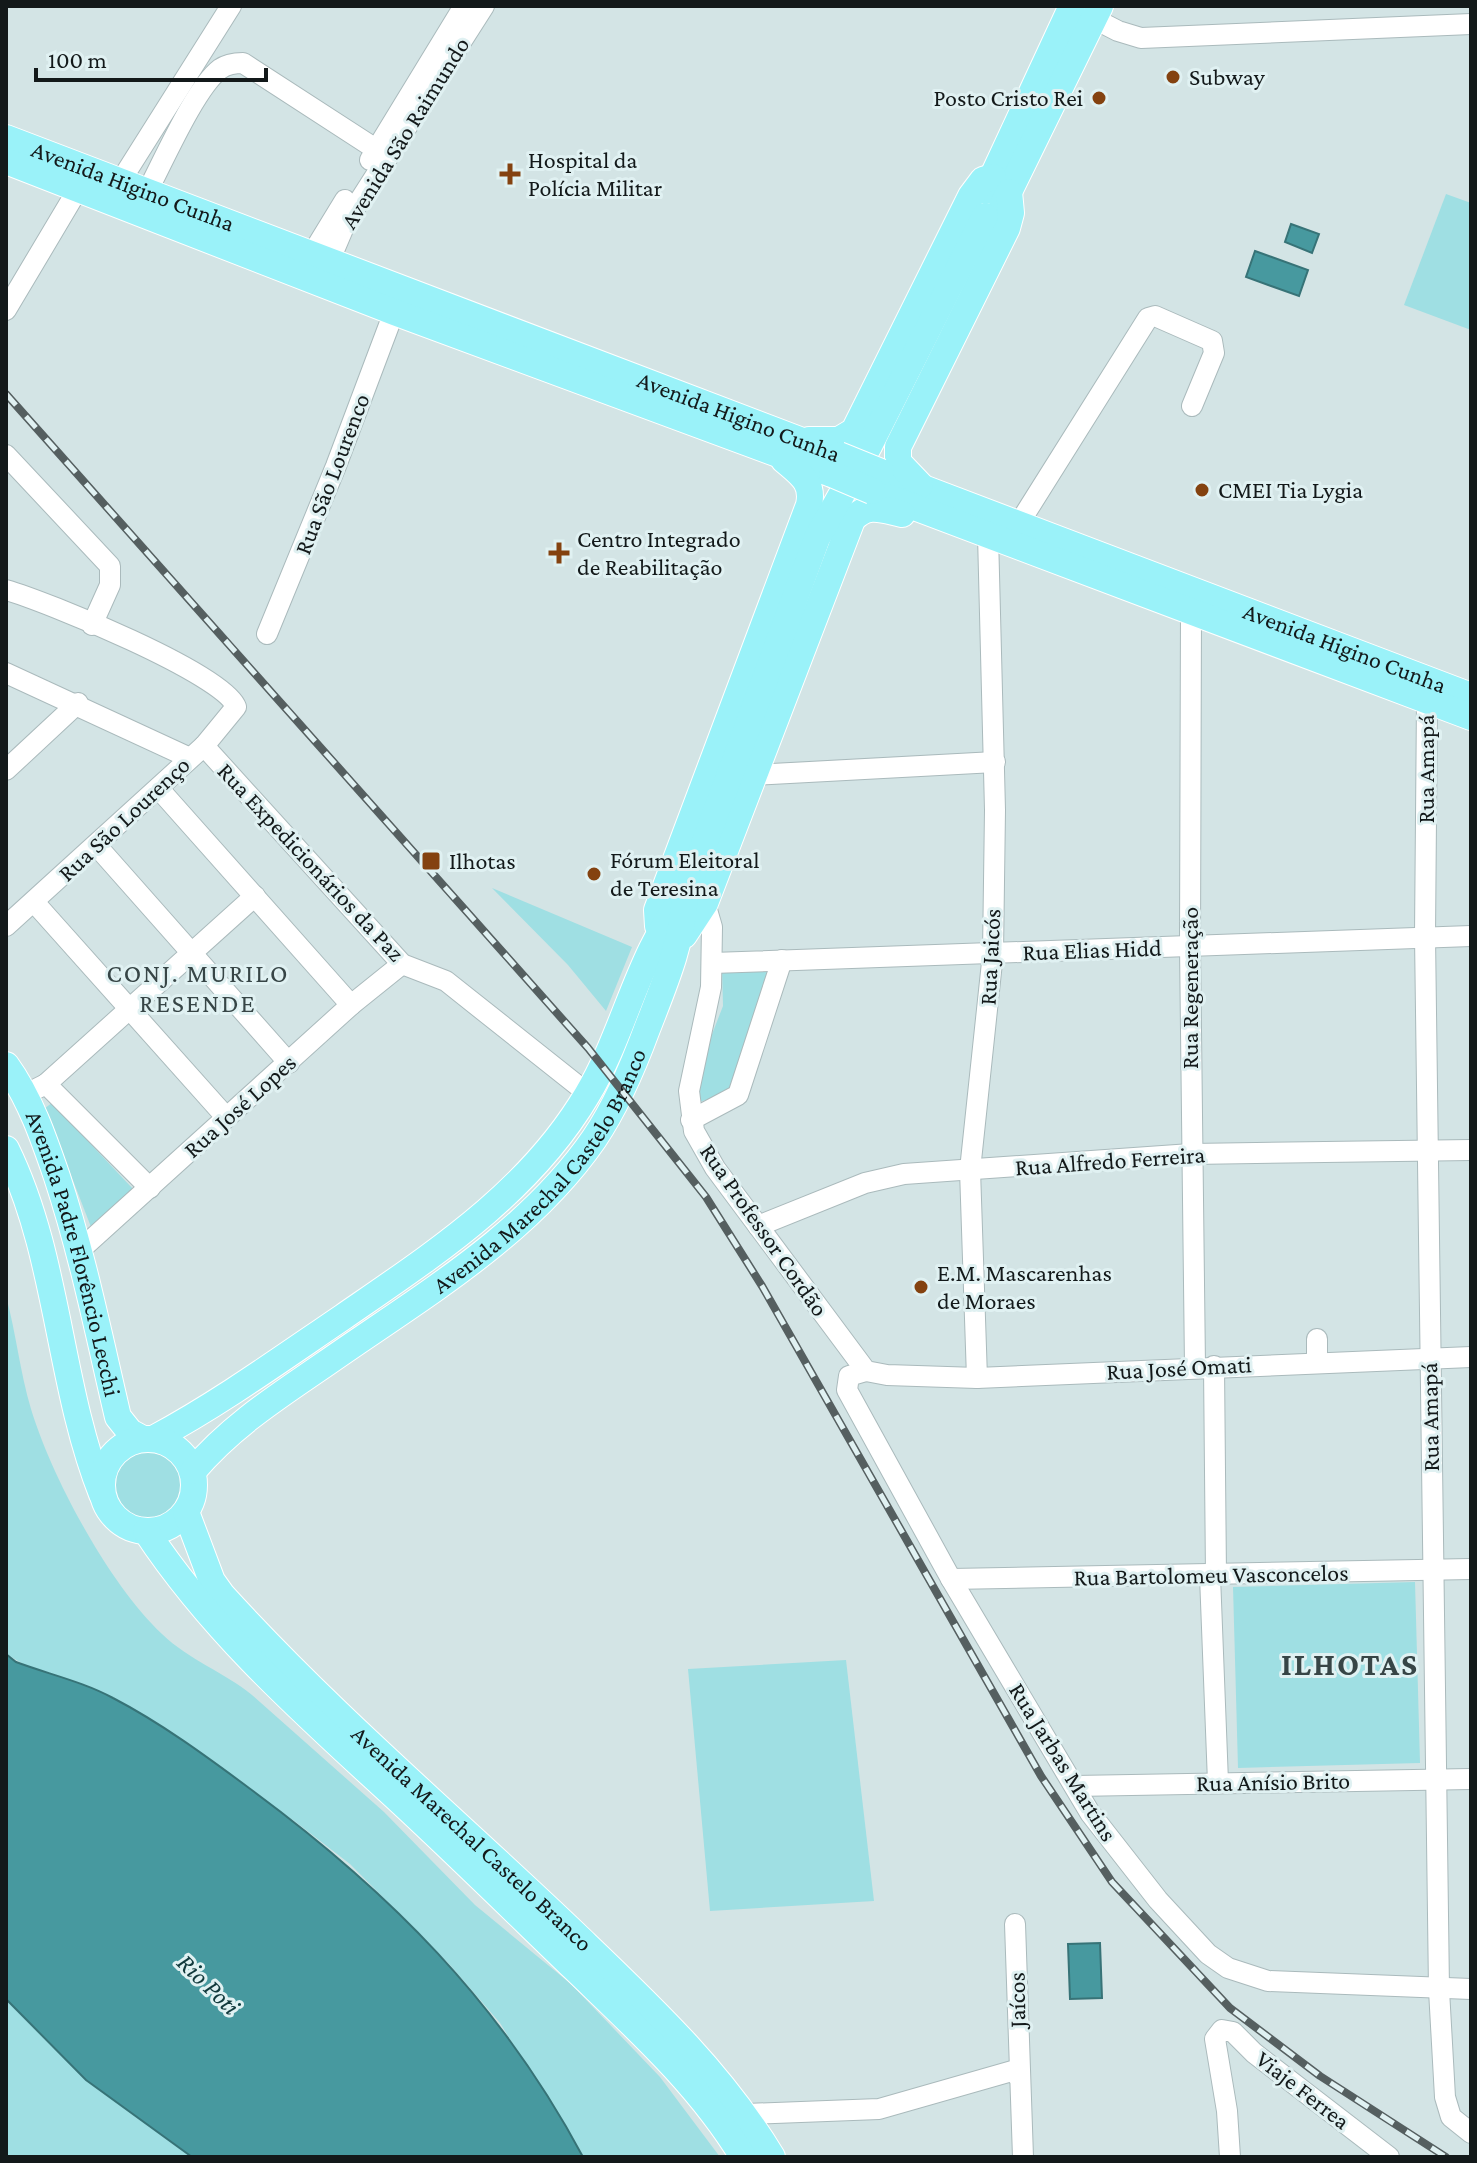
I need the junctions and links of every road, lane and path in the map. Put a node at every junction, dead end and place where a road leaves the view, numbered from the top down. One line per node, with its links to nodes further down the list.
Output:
1 (231, 6): 7 (street)
2 (464, 6): 9 (street, Avenida São Raimundo)
3 (484, 6): 9 (street, Avenida São Raimundo)
4 (1082, 9): 5 (street); 12 (main road)
5 (1396, 16): 6 (street)
6 (1471, 24)
7 (185, 99): 9 (street); 11 (street); 14 (street)
8 (6, 138): 11 (main road, Avenida Higino Cunha)
9 (382, 153): 15 (street, Avenida São Raimundo)
10 (6, 161): 13 (main road, Avenida Higino Cunha)
11 (120, 182): 14 (main road, Avenida Higino Cunha)
12 (1001, 185): 19 (main road); 23 (main road); 41 (main road)
13 (78, 189): 16 (street); 17 (main road, Avenida Higino Cunha)
14 (147, 192): 15 (main road, Avenida Higino Cunha)
15 (320, 258): 19 (main road, Avenida Higino Cunha)
16 (6, 310)
17 (394, 312): 20 (main road, Avenida Higino Cunha); 29 (street, Rua São Lourenco)
18 (1192, 406): 24 (street)
19 (799, 440): 22 (main road, Avenida Higino Cunha)
20 (776, 453): 22 (main road, Avenida Higino Cunha); 44 (main road)
21 (6, 455): 28 (street)
22 (835, 464): 23 (main road, Avenida Higino Cunha, bridge)
23 (929, 502): 24 (main road, Avenida Higino Cunha); 25 (main road, Avenida Higino Cunha); 37 (main road)
24 (1018, 525): 32 (main road, Avenida Higino Cunha)
25 (988, 535): 27 (main road, Avenida Higino Cunha); 35 (street, Rua Jaicós)
26 (6, 590): 28 (street)
27 (1191, 610): 31 (main road, Avenida Higino Cunha); 47 (street, Rua Regeneração)
28 (92, 625): 34 (street, Rua São Lourenço)
29 (267, 634)
30 (6, 673): 33 (street, Rua Expedicionários da Paz)
31 (1427, 700): 32 (main road, Avenida Higino Cunha); 45 (street, Rua Amapá)
32 (1470, 700)
33 (78, 703): 34 (street, Rua Expedicionários da Paz); 36 (street)
34 (197, 752): 38 (street, Rua São Lourenço); 52 (street, Rua Expedicionários da Paz)
35 (995, 762): 37 (street); 49 (street, Rua Jaicós)
36 (6, 770)
37 (754, 775): 41 (main road)
38 (159, 789): 39 (street, Rua São Lourenço); 40 (street)
39 (96, 845): 42 (street, Rua São Lourenço); 48 (street)
40 (255, 896): 48 (street); 53 (street)
41 (695, 899): 44 (main road); 51 (street)
42 (34, 902): 43 (street, Rua São Lourenço); 54 (street)
43 (6, 926)
44 (671, 933): 76 (main road, Avenida Marechal Castelo Branco); 77 (main road, Avenida Marechal Castelo Branco)
45 (1425, 936): 46 (street, Rua Elias Hidd); 47 (street, Rua Elias Hidd); 63 (street, Rua Amapá)
46 (1471, 936)
47 (1190, 946): 49 (street, Rua Elias Hidd); 64 (street, Rua Regeneração)
48 (194, 952): 54 (street); 55 (street)
49 (993, 953): 50 (street, Rua Elias Hidd); 65 (street, Rua Jaicós)
50 (782, 960): 51 (street, Rua Elias Hidd); 60 (street)
51 (712, 963): 60 (street, Rua Professor Cordão)
52 (402, 964): 53 (street, Rua José Lopes); 57 (street, Rua Expedicionários da Paz)
53 (351, 1005): 55 (street, Rua José Lopes)
54 (129, 1007): 58 (street); 59 (street)
55 (289, 1063): 59 (street, Rua José Lopes)
56 (6, 1065): 58 (main road, Avenida Padre Florêncio Lecchi)
57 (577, 1085)
58 (35, 1090): 66 (street); 68 (main road, Avenida Padre Florêncio Lecchi)
59 (226, 1117): 66 (street, Rua José Lopes)
60 (691, 1120): 67 (street, Rua Professor Cordão)
61 (6, 1149): 78 (main road, Avenida Padre Florêncio Lecchi)
62 (1471, 1150): 63 (street, Rua Alfredo Ferreira)
63 (1429, 1151): 64 (street, Rua Alfredo Ferreira); 71 (street, Rua Amapá)
64 (1191, 1154): 65 (street, Rua Alfredo Ferreira); 73 (street, Rua Regeneração)
65 (970, 1170): 67 (street, Rua Alfredo Ferreira); 75 (street, Rua Jaicós)
66 (150, 1188): 68 (street, Rua José Lopes)
67 (758, 1226): 74 (street, Rua Professor Cordão)
68 (80, 1250): 76 (main road, Avenida Padre Florêncio Lecchi)
69 (1317, 1339): 72 (street)
70 (1471, 1357): 71 (street, Rua José Omati)
71 (1429, 1358): 72 (street, Rua José Omati); 82 (street, Rua Amapá)
72 (1317, 1362): 73 (street, Rua José Omati)
73 (1204, 1367): 75 (street, Rua José Omati); 83 (street, Rua Regeneração)
74 (866, 1371): 75 (street, Rua José Omati); 84 (street, Rua Jarbas Martins)
75 (977, 1378)
76 (148, 1438): 77 (main road); 78 (main road)
77 (193, 1471): 79 (main road)
78 (102, 1494): 80 (main road)
79 (186, 1512): 80 (main road); 85 (main road, Avenida Marechal Castelo Branco)
80 (146, 1531): 85 (main road, Avenida Marechal Castelo Branco)
81 (1471, 1569): 82 (street, Rua Bartolomeu Vasconcelos)
82 (1433, 1570): 83 (street, Rua Bartolomeu Vasconcelos); 87 (street, Rua Amapá)
83 (1213, 1576): 84 (street, Rua Bartolomeu Vasconcelos); 88 (street, Rua Regeneração)
84 (951, 1579): 89 (street, Rua Jarbas Martins)
85 (330, 1721): 90 (main road, Avenida Marechal Castelo Branco)
86 (1471, 1779): 87 (street, Rua Anísio Brito)
87 (1438, 1780): 88 (street, Rua Anísio Brito); 93 (street, Rua Amapá)
88 (1218, 1782): 89 (street, Rua Anísio Brito)
89 (1075, 1786): 93 (street, Rua Jarbas Martins)
90 (507, 1887): 95 (main road, Avenida Marechal Castelo Branco); 97 (main road, Avenida Marechal Castelo Branco)
91 (1015, 1924): 94 (street, Jaícos)
92 (1471, 1989): 93 (street, Rua Jarbas Martins)
93 (1439, 1990): 96 (street, Rua Amapá)
94 (1018, 2076): 95 (street); 99 (street)
95 (746, 2114): 98 (main road, Avenida Marechal Castelo Branco)
96 (1467, 2131)
97 (743, 2157)
98 (772, 2157)
99 (1023, 2157)
100 (1230, 2157): 101 (street, Viaje Ferrea)
101 (1389, 2157)

